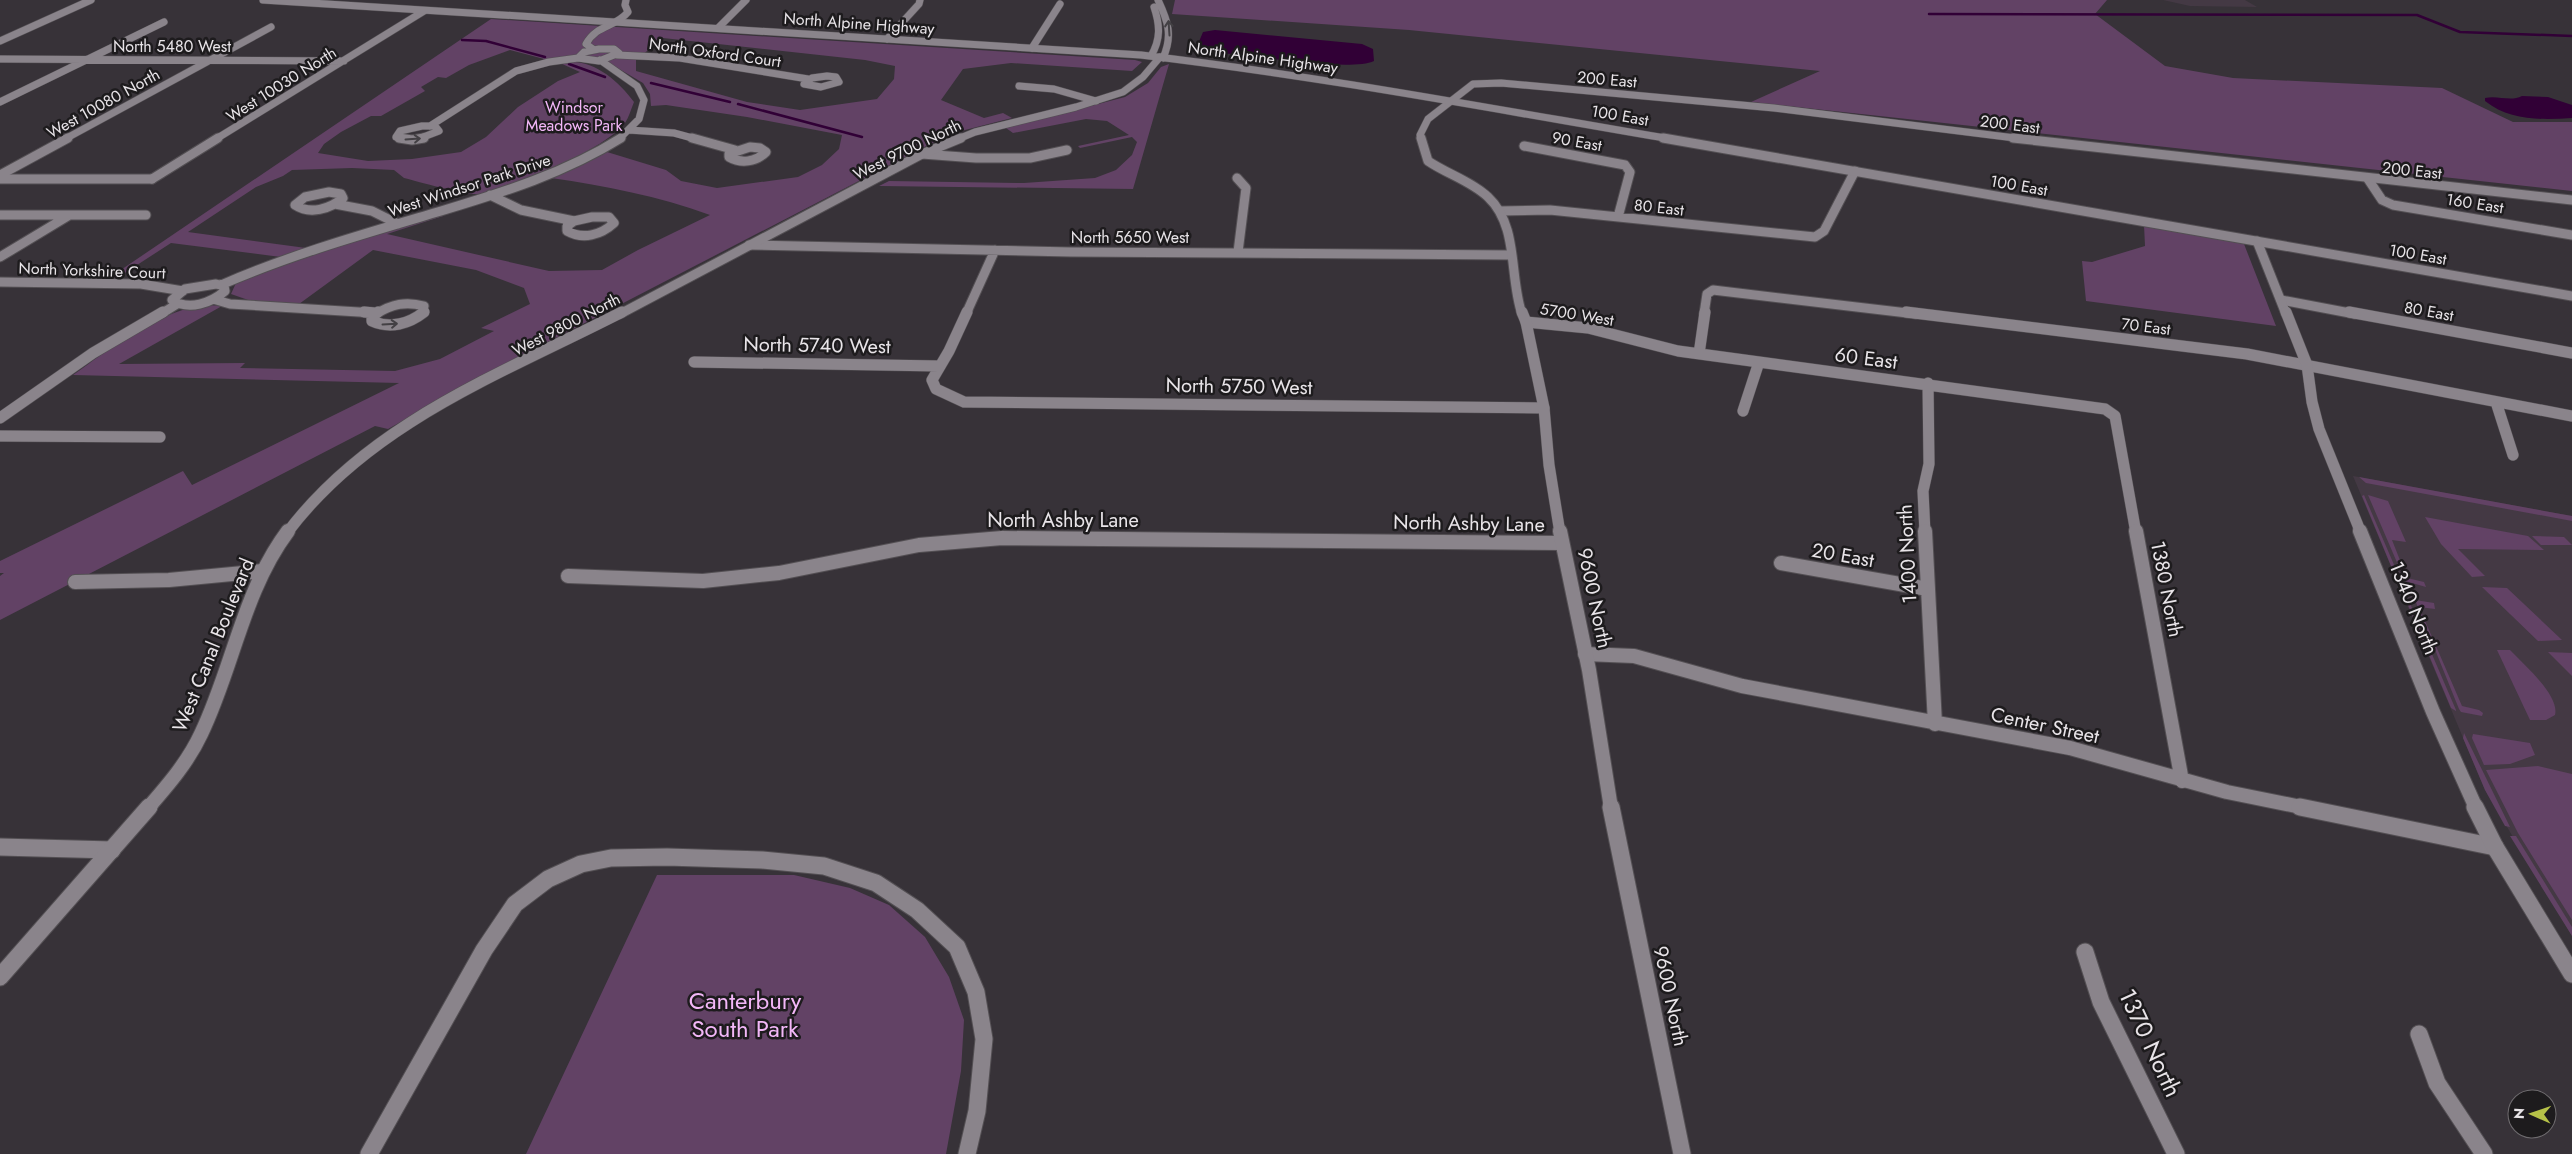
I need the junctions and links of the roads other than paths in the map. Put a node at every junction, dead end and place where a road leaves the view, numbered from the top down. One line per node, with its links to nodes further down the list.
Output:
1 (91, 0): 15 (street)
2 (264, 0): 9 (street, North Alpine Highway)
3 (626, 0): 11 (street)
4 (746, 0): 13 (street)
5 (920, 0): 14 (street)
6 (1151, 0): 19 (street)
7 (1158, 0): 20 (street, one-way to 7)
8 (1060, 4): 16 (street)
9 (424, 11): 11 (street, North Alpine Highway); 26 (street, West 10030 North)
10 (164, 22): 23 (street)
11 (616, 22): 13 (street, North Alpine Highway); 17 (street)
12 (271, 27): 24 (street, West 10080 North)
13 (718, 28): 14 (street, North Alpine Highway)
14 (887, 39): 16 (street, North Alpine Highway)
15 (0, 41)
16 (1032, 48): 19 (street, North Alpine Highway)
17 (593, 49): 18 (street); 21 (street)
18 (618, 54): 25 (street); 27 (street, North Oxford Court)
19 (1151, 56): 20 (street, North Alpine Highway)
20 (1162, 57): 29 (street, North Alpine Highway); 30 (street, West 9700 North)
21 (578, 58): 25 (street); 33 (street)
22 (0, 59): 23 (street, North 5480 West)
23 (89, 59): 24 (street, North 5480 West); 31 (street)
24 (210, 60): 26 (street, North 5480 West); 40 (street, West 10080 North)
25 (600, 60): 34 (street, West Windsor Park Drive)
26 (344, 61): 40 (street, West 10030 North)
27 (808, 79)
28 (1019, 86): 30 (street)
29 (1450, 100): 32 (street, North Alpine Highway); 42 (street, 200 East); 46 (street)
30 (1096, 101): 38 (street, West 9700 North)
31 (0, 102)
32 (1461, 102): 39 (street, 100 East)
33 (430, 126)
34 (629, 130): 36 (street); 43 (street, West Windsor Park Drive)
35 (1524, 146): 50 (street, 90 East)
36 (735, 150)
37 (1067, 150): 38 (street)
38 (922, 154): 57 (street, West 9700 North)
39 (1855, 171): 50 (street, 80 East); 56 (street, 100 East)
40 (0, 177)
41 (1237, 178): 59 (street)
42 (2368, 179): 44 (street, 200 East); 54 (street, 160 East)
43 (490, 195): 51 (street); 52 (street, West Windsor Park Drive)
44 (2572, 200)
45 (334, 204): 45 (street); 52 (street)
46 (1500, 210): 50 (street, 80 East); 60 (street, 9600 North)
47 (0, 215): 49 (street)
48 (146, 215): 49 (street)
49 (68, 216): 61 (street)
50 (1618, 217)
51 (574, 221): 51 (street)
52 (398, 224): 63 (street, West Windsor Park Drive)
53 (2572, 230): 54 (street, 160 East)
54 (2560, 232): 55 (street, 160 East)
55 (2572, 236)
56 (2257, 241): 65 (street, 100 East); 67 (street, 1340 North)
57 (749, 245): 58 (street, North 5650 West); 85 (street, West 9800 North)
58 (995, 250): 59 (street, North 5650 West); 77 (street)
59 (1238, 252): 60 (street, North 5650 West)
60 (1510, 255): 70 (street, 9600 North)
61 (0, 257)
62 (0, 282): 64 (street, North Yorkshire Court)
63 (221, 285): 64 (street, West Windsor Park Drive); 66 (street)
64 (183, 290): 68 (street)
65 (2572, 296)
66 (213, 299): 68 (street); 69 (street)
67 (2281, 300): 72 (street, 80 East); 76 (street, 1340 North)
68 (177, 304): 84 (street)
69 (375, 313): 69 (street, one-way to 69)
70 (1526, 322): 71 (street, 5700 West); 80 (street, 9600 North)
71 (1624, 337): 73 (street, 60 East)
72 (2572, 353)
73 (1699, 354): 75 (street, 60 East); 76 (street, 70 East)
74 (694, 362): 77 (street, North 5740 West)
75 (1759, 362): 78 (street, 60 East); 82 (street)
76 (2307, 365): 79 (street, 70 East); 99 (street, 1340 North)
77 (939, 366): 80 (street, North 5750 West)
78 (1928, 383): 81 (street, 60 East); 94 (street, 1400 North)
79 (2496, 402): 83 (street, 70 East); 88 (street)
80 (1544, 408): 89 (street, 9600 North)
81 (2105, 409): 97 (street, 1380 North)
82 (1743, 411)
83 (2572, 416)
84 (0, 418)
85 (396, 430): 91 (street, West Canal Boulevard)
86 (0, 436): 87 (street)
87 (160, 437)
88 (2513, 455)
89 (1562, 543): 92 (street, North Ashby Lane); 95 (street, 9600 North)
90 (1781, 563): 94 (street, 20 East)
91 (262, 571): 93 (street); 100 (street, West Canal Boulevard)
92 (568, 576)
93 (76, 582)
94 (1928, 589): 96 (street, 1400 North)
95 (1585, 654): 96 (street, Center Street); 107 (street, 9600 North)
96 (1935, 724): 97 (street, Center Street)
97 (2182, 781): 99 (street, Center Street)
98 (0, 847): 100 (street)
99 (2495, 848): 102 (street, 1340 North)
100 (112, 850): 103 (street, West Canal Boulevard)
101 (2085, 952): 108 (street, 1370 North)
102 (2572, 974)
103 (0, 977)
104 (2419, 1034): 109 (street)
105 (369, 1154): 106 (street)
106 (967, 1154)
107 (1682, 1154)
108 (2176, 1154)
109 (2484, 1154)

